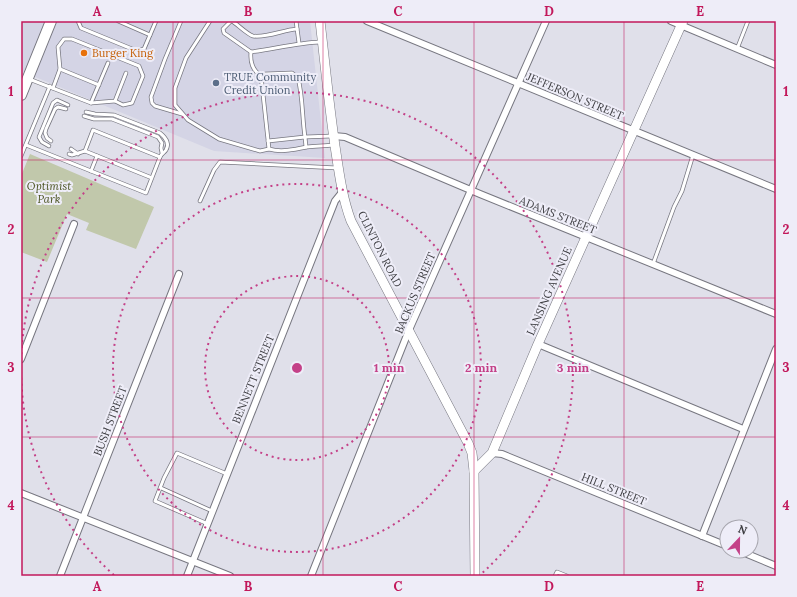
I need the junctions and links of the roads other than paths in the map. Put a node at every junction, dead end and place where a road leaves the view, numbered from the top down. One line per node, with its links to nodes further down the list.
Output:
1 (51, 21): 26 (main road)
2 (78, 21): 16 (lane)
3 (119, 21): 16 (lane)
4 (156, 21): 16 (lane)
5 (181, 21): 36 (lane)
6 (210, 21): 36 (lane)
7 (232, 21): 15 (lane); 20 (lane)
8 (296, 21): 15 (lane)
9 (320, 21): 17 (main road, CLINTON ROAD)
10 (367, 21): 27 (street, JEFFERSON STREET)
11 (546, 21): 27 (street, BACKUS STREET)
12 (671, 21): 14 (street)
13 (748, 21): 19 (lane)
14 (682, 23): 19 (street); 38 (main road, LANSING AVENUE)
15 (297, 29): 18 (lane)
16 (150, 35)
17 (322, 42): 18 (lane); 40 (main road, CLINTON ROAD)
18 (299, 43): 20 (lane)
19 (737, 49): 22 (street)
20 (251, 52): 25 (lane)
21 (108, 63): 28 (lane)
22 (776, 65)
23 (60, 69): 28 (lane); 29 (lane); 31 (lane)
24 (126, 73): 31 (lane)
25 (261, 76): 39 (lane); 42 (lane)
26 (24, 77): 29 (lane); 30 (main road)
27 (518, 83): 38 (street, JEFFERSON STREET); 60 (street, BACKUS STREET)
28 (99, 85): 32 (lane)
29 (51, 87): 32 (lane); 43 (lane)
30 (21, 95)
31 (115, 101): 32 (lane)
32 (91, 103)
33 (68, 105): 44 (lane)
34 (66, 109): 41 (lane)
35 (86, 112): 49 (lane)
36 (183, 114): 47 (lane)
37 (84, 116): 49 (lane)
38 (635, 132): 52 (street, JEFFERSON STREET); 64 (main road, LANSING AVENUE)
39 (305, 137): 40 (lane); 42 (lane); 45 (lane)
40 (334, 140): 45 (lane); 56 (main road, CLINTON ROAD); 60 (street, ADAMS STREET)
41 (51, 141)
42 (268, 141): 47 (lane)
43 (26, 145): 53 (lane); 57 (lane)
44 (49, 146)
45 (306, 147): 47 (lane)
46 (71, 149): 51 (lane)
47 (269, 149)
48 (85, 151): 51 (lane); 54 (lane); 55 (lane)
49 (162, 153): 55 (lane)
50 (69, 154): 51 (lane)
51 (78, 154)
52 (693, 155): 59 (street, JEFFERSON STREET); 65 (lane)
53 (21, 156)
54 (98, 156): 57 (lane); 58 (lane)
55 (160, 158): 58 (lane)
56 (338, 168): 61 (main road, CLINTON ROAD); 62 (lane)
57 (92, 171): 58 (lane)
58 (152, 178)
59 (776, 189)
60 (470, 190): 64 (street, ADAMS STREET); 68 (street, BACKUS STREET)
61 (343, 191): 68 (main road, CLINTON ROAD); 75 (street, BENNETT STREET)
62 (200, 201)
63 (74, 224): 71 (street)
64 (586, 237): 65 (street, ADAMS STREET); 69 (main road, LANSING AVENUE)
65 (653, 264): 67 (street, ADAMS STREET)
66 (179, 274): 79 (street, BUSH STREET)
67 (776, 314)
68 (409, 330): 74 (main road, CLINTON ROAD); 89 (street, BACKUS STREET)
69 (538, 344): 72 (street); 73 (main road, LANSING AVENUE)
70 (776, 349): 72 (street)
71 (21, 359)
72 (744, 429): 81 (street)
73 (492, 453): 74 (main road, LANSING AVENUE); 81 (street, HILL STREET)
74 (474, 471): 90 (main road)
75 (227, 474): 76 (lane); 78 (street, BENNETT STREET)
76 (161, 488): 78 (lane); 80 (lane)
77 (21, 493): 79 (street)
78 (212, 511): 80 (street, BENNETT STREET)
79 (83, 517): 84 (street); 86 (street, BUSH STREET)
80 (208, 524): 84 (street, BENNETT STREET)
81 (702, 536): 82 (street, HILL STREET)
82 (719, 543)
83 (759, 559): 85 (street)
84 (193, 561): 87 (street, BENNETT STREET); 88 (street)
85 (776, 566)
86 (60, 576)
87 (187, 576)
88 (230, 576)
89 (311, 576)
90 (475, 576)
91 (555, 576): 92 (lane)
92 (567, 576)

